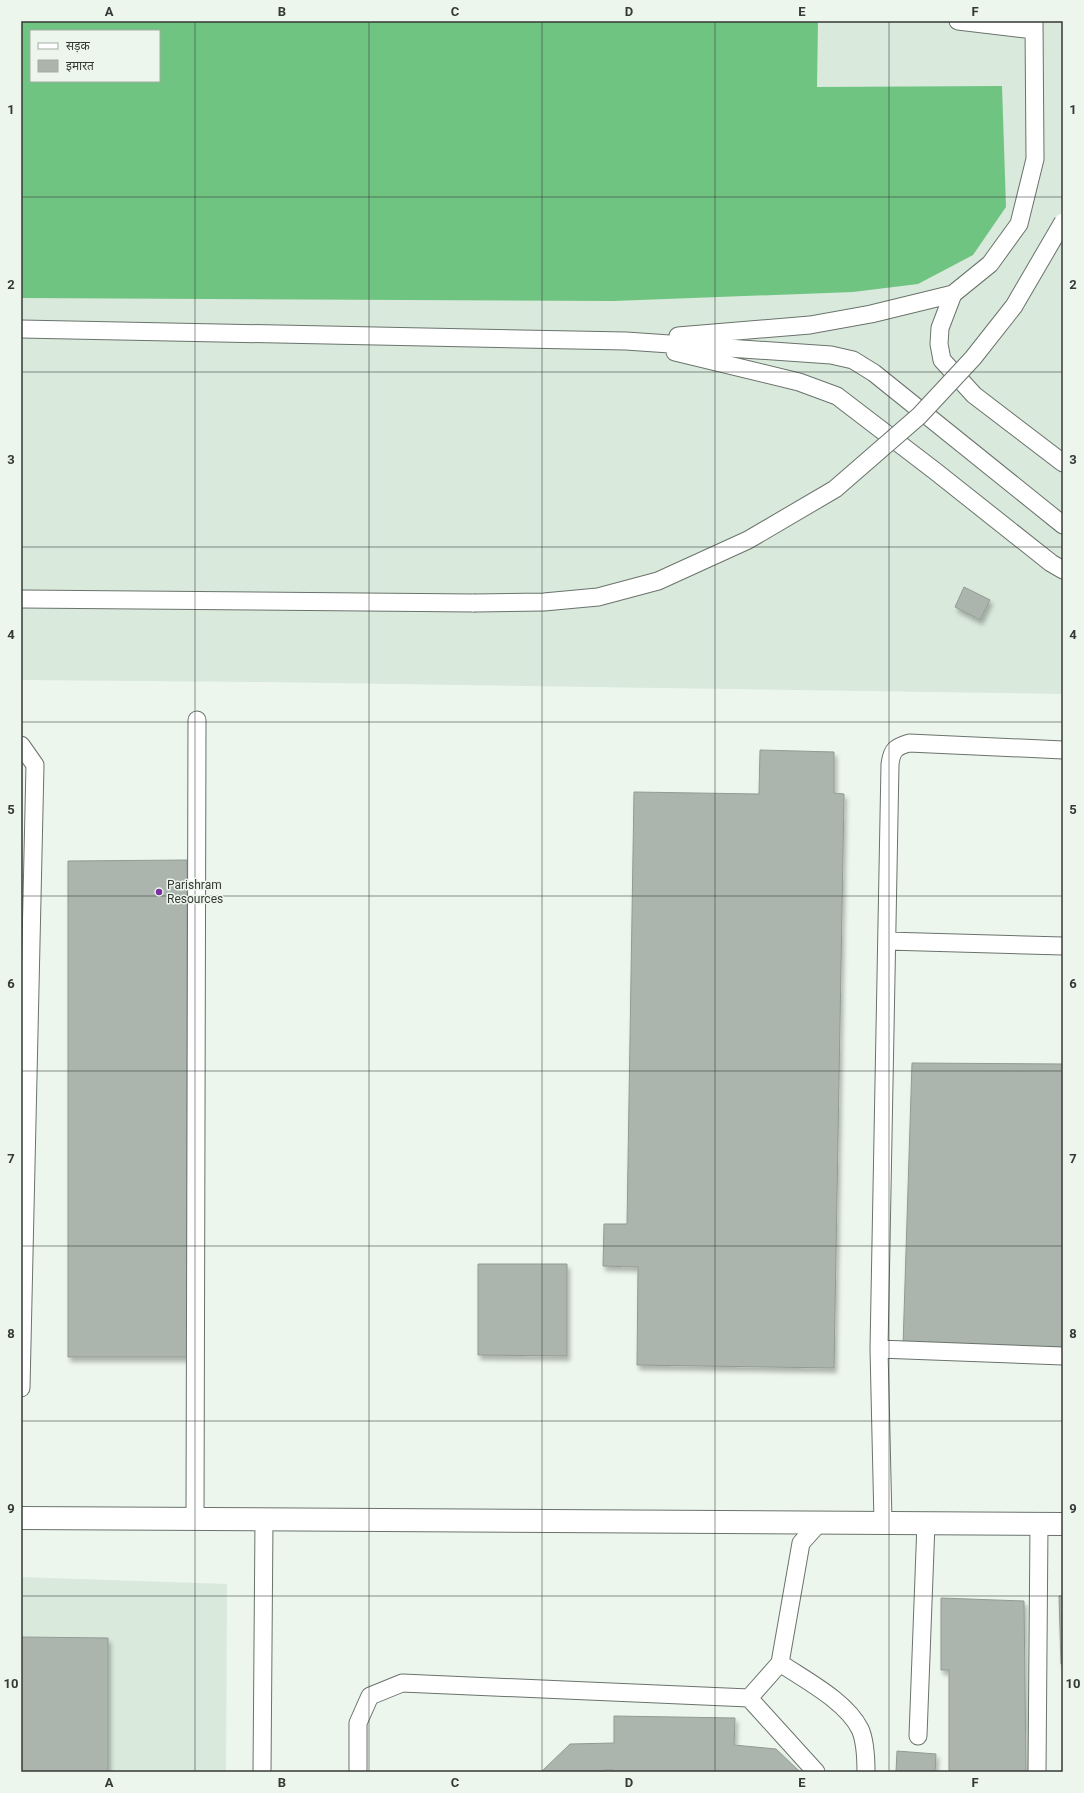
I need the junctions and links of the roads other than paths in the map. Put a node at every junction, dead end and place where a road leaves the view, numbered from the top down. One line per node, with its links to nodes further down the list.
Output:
1 (958, 21): 2 (lane)
2 (1034, 25): 4 (lane)
3 (1063, 222): 10 (lane, bridge)
4 (952, 294): 6 (lane); 7 (lane)
5 (21, 329): 6 (lane)
6 (626, 340): 8 (lane); 9 (lane)
7 (1063, 463)
8 (1063, 525)
9 (1063, 570)
10 (21, 599)
11 (197, 720): 20 (lane)
12 (21, 745): 18 (lane)
13 (1063, 750): 14 (lane)
14 (887, 941): 15 (lane); 16 (lane)
15 (1063, 946)
16 (879, 1349): 17 (lane); 23 (lane)
17 (1063, 1356)
18 (21, 1388)
19 (21, 1518): 20 (street)
20 (195, 1519): 21 (street)
21 (264, 1520): 22 (street); 30 (lane)
22 (820, 1522): 23 (street); 27 (lane)
23 (883, 1522): 24 (street)
24 (926, 1523): 25 (street); 29 (lane)
25 (1039, 1524): 26 (street); 34 (lane)
26 (1063, 1524)
27 (780, 1663): 28 (lane); 33 (lane)
28 (749, 1698): 31 (lane); 32 (lane)
29 (918, 1736)
30 (262, 1772)
31 (358, 1772)
32 (816, 1772)
33 (866, 1772)
34 (1036, 1772)

